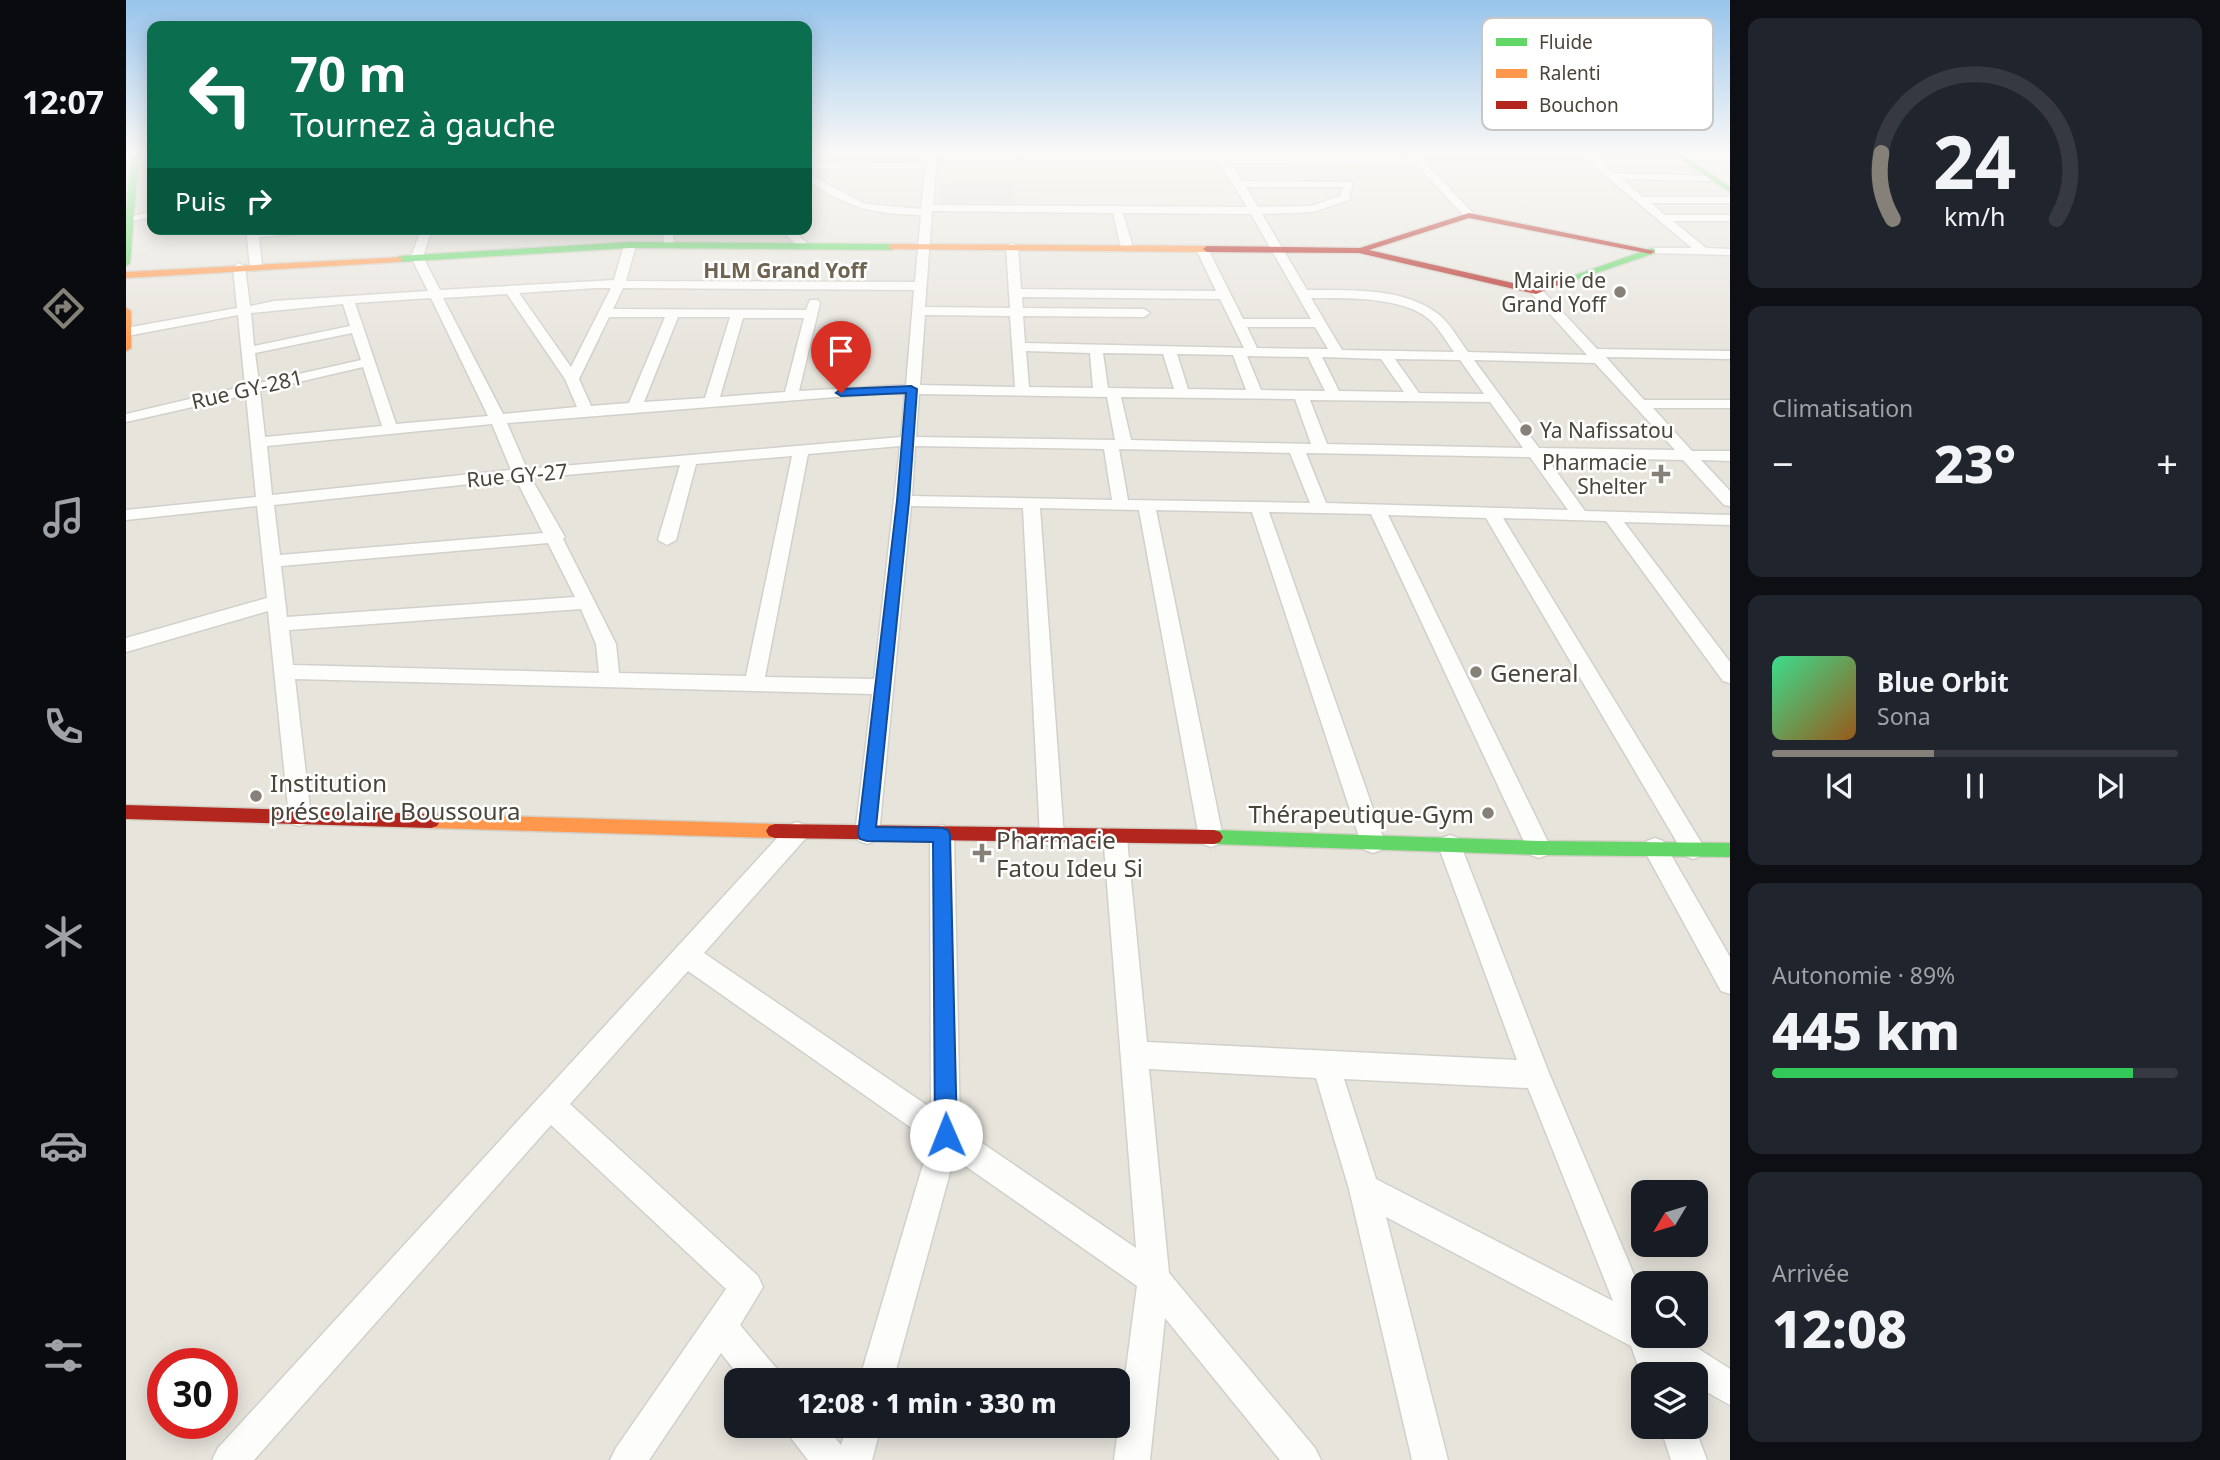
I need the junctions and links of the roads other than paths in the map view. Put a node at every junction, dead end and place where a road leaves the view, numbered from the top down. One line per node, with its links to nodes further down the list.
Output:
1 (132, 220): 26 (street)
2 (926, 220): 16 (street)
3 (1120, 220): 18 (street)
4 (1259, 220): 20 (street)
5 (1462, 220): 13 (street)
6 (1494, 220): 8 (street)
7 (1665, 220): 23 (street)
8 (1527, 227): 22 (street); 30 (street)
9 (252, 235): 27 (street)
10 (425, 235): 25 (street)
11 (792, 235): 15 (street)
12 (669, 237): 14 (street); 15 (street)
13 (1435, 241): 21 (street); 29 (street)
14 (630, 245): 25 (street); 31 (street)
15 (803, 245): 16 (street)
16 (925, 245): 17 (street); 33 (street)
17 (1012, 246): 18 (street); 36 (street)
18 (1127, 248): 19 (street)
19 (1202, 249): 20 (street); 40 (street)
20 (1276, 249): 21 (street); 38 (street)
21 (1360, 250): 29 (street)
22 (1652, 251): 23 (street); 30 (street)
23 (1704, 252): 24 (street)
24 (1730, 252)
25 (417, 257): 27 (street); 39 (street)
26 (126, 263)
27 (248, 267): 28 (street); 42 (street)
28 (126, 275)
29 (1471, 275): 35 (street)
30 (1582, 275): 35 (street)
31 (619, 284): 32 (street); 34 (street); 46 (street)
32 (818, 285): 33 (street); 49 (street)
33 (921, 286): 44 (street)
34 (510, 289): 39 (street); 67 (street)
35 (1536, 291): 65 (street)
36 (1015, 293): 37 (street); 45 (street)
37 (1138, 294): 40 (street); 54 (street)
38 (1303, 294): 50 (street); 64 (street)
39 (438, 295): 41 (street); 85 (street)
40 (1223, 295): 51 (street)
41 (348, 300): 42 (street); 52 (street)
42 (244, 310): 53 (street); 58 (street)
43 (126, 311): 53 (street)
44 (918, 311): 45 (street); 69 (street)
45 (1016, 312): 54 (street); 55 (street)
46 (605, 313): 47 (street); 67 (street)
47 (673, 314): 48 (street); 82 (street)
48 (738, 314): 49 (street); 79 (street)
49 (811, 314): 74 (street)
50 (1320, 323): 51 (street); 61 (street)
51 (1239, 324): 59 (street)
52 (357, 328): 58 (street); 66 (street)
53 (127, 332): 56 (street)
54 (1153, 335): 57 (street); 59 (street); 72 (street)
55 (1019, 347): 57 (street); 70 (street)
56 (126, 348)
57 (1096, 349): 71 (street)
58 (248, 351): 68 (street)
59 (1245, 351): 60 (street); 73 (street)
60 (1313, 353): 61 (street); 76 (street)
61 (1337, 353): 62 (street)
62 (1385, 355): 64 (street); 77 (street)
63 (1730, 355): 65 (street)
64 (1465, 356): 65 (street); 78 (street)
65 (1597, 356): 80 (street)
66 (368, 362): 68 (street, Rue GY-281); 86 (street)
67 (572, 379): 83 (street)
68 (253, 388): 84 (street, Rue GY-281); 88 (street)
69 (911, 389): 70 (street); 74 (street); 87 (street)
70 (1022, 390): 71 (street)
71 (1107, 393): 72 (street); 89 (street)
72 (1182, 393): 73 (street)
73 (1255, 394): 75 (street)
74 (792, 396): 79 (street)
75 (1301, 396): 76 (street); 91 (street)
76 (1335, 397): 77 (street)
77 (1415, 397): 78 (street)
78 (1492, 398): 93 (street)
79 (711, 402): 82 (street)
80 (1642, 404): 81 (street); 94 (street)
81 (1730, 404)
82 (634, 408): 83 (street)
83 (586, 411): 85 (street)
84 (126, 418)
85 (497, 418): 86 (street); 97 (street)
86 (390, 428): 88 (street)
87 (908, 441): 89 (street, Rue GY-27); 92 (street, Rue GY-27); 98 (street)
88 (259, 442): 100 (street)
89 (1118, 445): 90 (street, Rue GY-27); 102 (street)
90 (1296, 447): 91 (street, Rue GY-27); 105 (street)
91 (1320, 447): 93 (street, Rue GY-27)
92 (801, 451): 96 (street, Rue GY-27); 122 (street)
93 (1531, 451): 94 (street, Rue GY-27); 109 (street)
94 (1689, 456): 95 (street, Rue GY-27); 99 (street)
95 (1730, 456)
96 (689, 460): 97 (street, Rue GY-27); 113 (street)
97 (522, 474): 100 (street, Rue GY-27); 112 (street)
98 (903, 501): 101 (street); 123 (street)
99 (1730, 501)
100 (265, 502): 108 (street, Rue GY-27); 114 (street)
101 (1031, 505): 102 (street); 129 (street)
102 (1121, 506): 103 (street)
103 (1147, 507): 104 (street); 130 (street)
104 (1259, 508): 105 (street); 132 (street)
105 (1320, 508): 106 (street)
106 (1377, 510): 107 (street); 134 (street)
107 (1491, 513): 109 (street); 136 (street)
108 (126, 515)
109 (1580, 515): 110 (street)
110 (1611, 516): 111 (street); 120 (street)
111 (1730, 520)
112 (556, 537): 114 (street); 115 (street)
113 (667, 540)
114 (272, 561): 116 (street)
115 (587, 601): 117 (street); 121 (street)
116 (276, 602): 117 (street); 118 (street)
117 (279, 624): 119 (street)
118 (126, 645)
119 (285, 672): 121 (street); 125 (street)
120 (1730, 676)
121 (610, 680): 122 (street)
122 (754, 684): 123 (street)
123 (882, 687): 127 (street)
124 (126, 812): 125 (street)
125 (300, 817): 126 (street)
126 (796, 832): 127 (street); 138 (street)
127 (867, 834): 128 (street)
128 (942, 835): 129 (street); 144 (street)
129 (1052, 837): 131 (street)
130 (1212, 837): 131 (street); 132 (street)
131 (1108, 838): 140 (street)
132 (1373, 843): 133 (street)
133 (1450, 845): 134 (street); 142 (street)
134 (1539, 848): 135 (street)
135 (1655, 848): 136 (street); 139 (street)
136 (1693, 849): 137 (street)
137 (1730, 850)
138 (686, 955): 143 (street); 144 (street)
139 (1730, 982)
140 (1134, 1055): 141 (street); 146 (street)
141 (1325, 1063): 142 (street); 145 (street)
142 (1536, 1075): 147 (street)
143 (550, 1105): 148 (street); 157 (street)
144 (946, 1135): 146 (street); 152 (street)
145 (1364, 1189): 149 (street); 163 (street)
146 (1154, 1279): 161 (street); 162 (street)
147 (1631, 1303)
148 (720, 1326): 151 (street); 158 (street)
149 (1631, 1327)
150 (1666, 1348): 153 (street)
151 (754, 1368)
152 (881, 1368)
153 (1730, 1388)
154 (813, 1438): 159 (street)
155 (860, 1438): 160 (street)
156 (1681, 1439): 164 (street)
157 (230, 1460)
158 (628, 1460)
159 (830, 1460)
160 (854, 1460)
161 (1132, 1460)
162 (1303, 1460)
163 (1430, 1460)
164 (1689, 1460)

